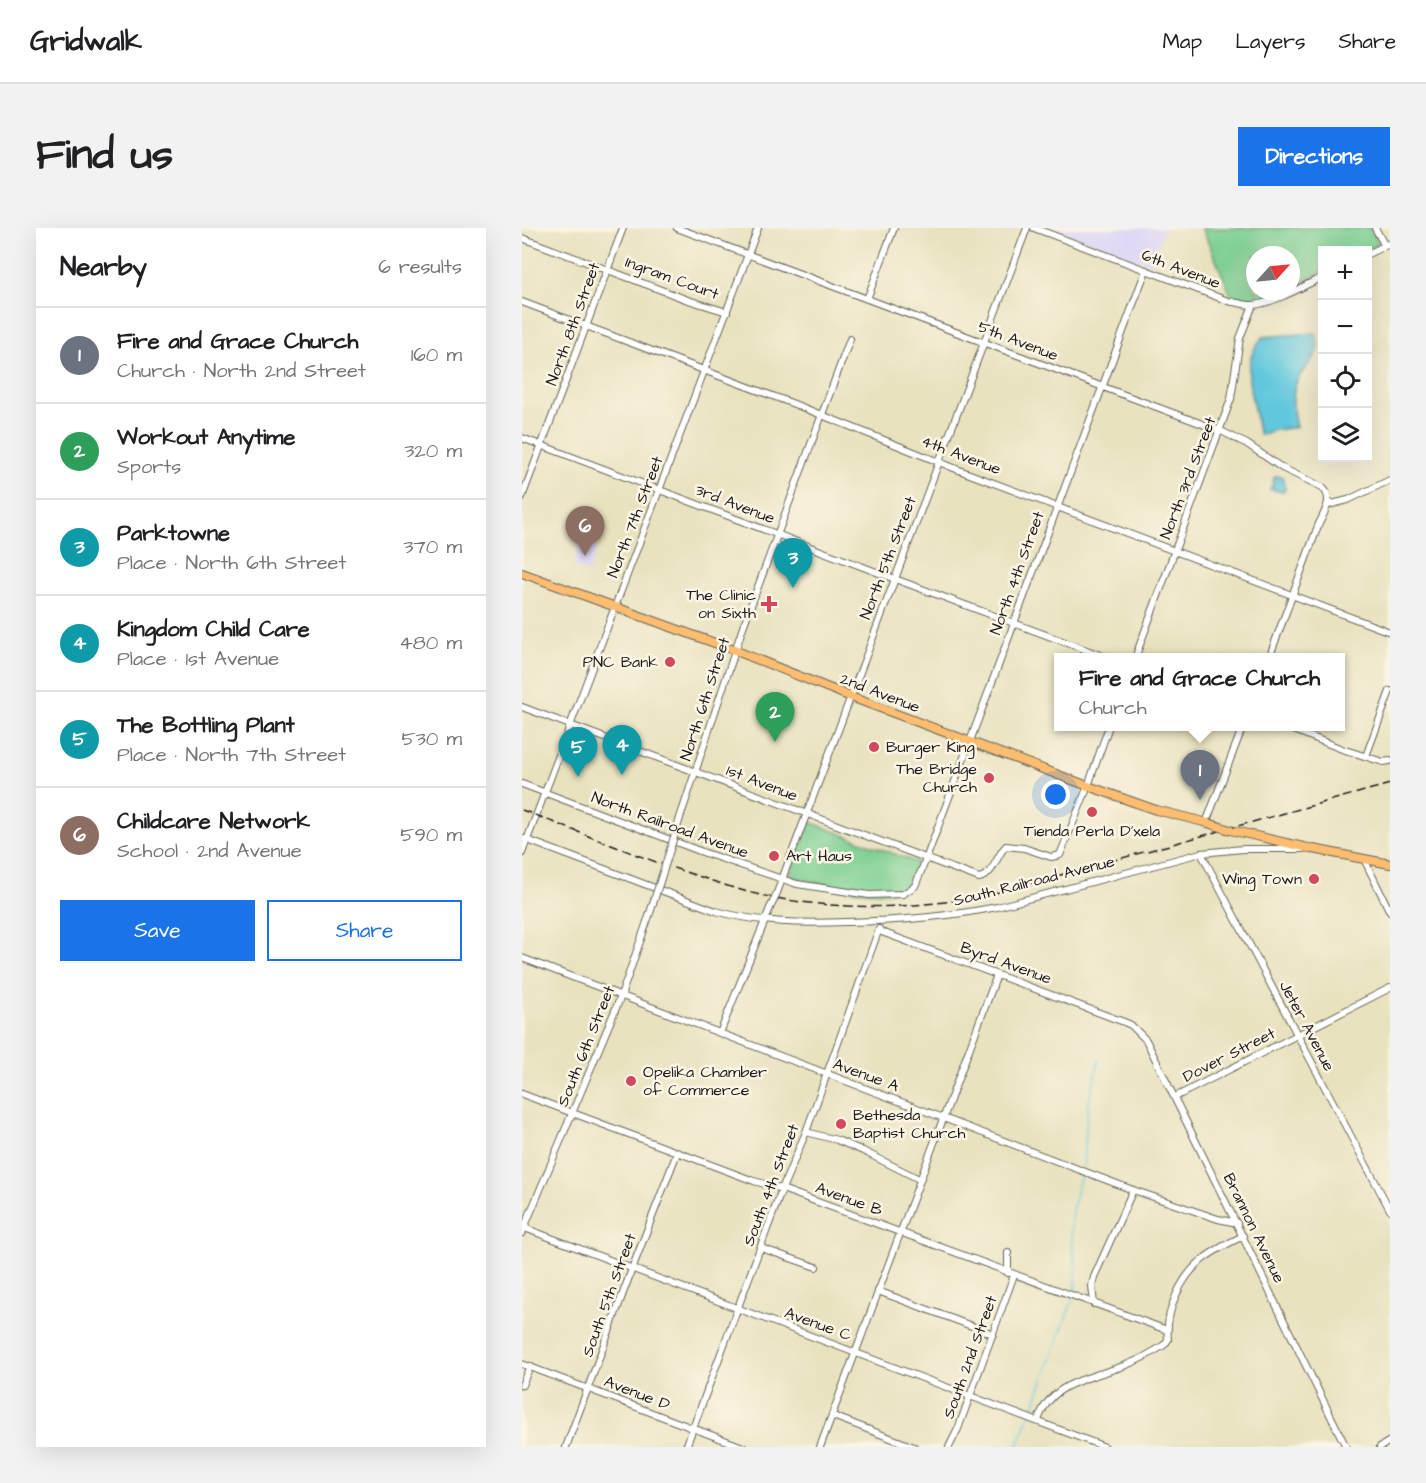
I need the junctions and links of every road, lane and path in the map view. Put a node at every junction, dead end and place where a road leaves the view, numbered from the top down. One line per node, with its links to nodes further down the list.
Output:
1 (623, 228): 12 (street, North 8th Street)
2 (677, 228): 11 (street, 5th Avenue)
3 (758, 228): 11 (street, North 7th Street)
4 (894, 228): 15 (street)
5 (1027, 228): 21 (street, North 5th Street)
6 (1034, 228): 13 (street, 6th Avenue)
7 (1375, 228): 9 (street)
8 (522, 238): 12 (street, Ingram Court)
9 (1387, 244): 10 (street)
10 (1372, 252)
11 (748, 255): 15 (street, 5th Avenue); 18 (street, North 7th Street)
12 (608, 269): 18 (street, Ingram Court); 19 (street, North 8th Street)
13 (1146, 270): 17 (street, 6th Avenue); 23 (street, North 4th Street)
14 (1318, 279): 17 (street)
15 (867, 299): 21 (street, 5th Avenue)
16 (522, 302): 19 (street, 4th Avenue)
17 (1253, 305): 25 (street, North 3rd Street)
18 (728, 312): 22 (street, North 7th Street)
19 (587, 326): 22 (street, 4th Avenue); 27 (street, North 8th Street)
20 (850, 339): 24 (street, North 6th Street)
21 (984, 343): 23 (street, 5th Avenue); 28 (street, North 5th Street)
22 (705, 370): 24 (street, 4th Avenue); 30 (street, North 7th Street)
23 (1101, 388): 25 (street, 5th Avenue); 33 (street, North 4th Street)
24 (822, 415): 28 (street, 4th Avenue); 34 (street, North 6th Street)
25 (1221, 431): 32 (street, 5th Avenue); 35 (street, North 3rd Street)
26 (522, 438): 27 (street, 3rd Avenue)
27 (541, 445): 30 (street, 3rd Avenue); 31 (street, North 8th Street)
28 (940, 462): 33 (street, 4th Avenue); 37 (street, North 5th Street)
29 (1390, 480): 32 (street)
30 (660, 490): 34 (street, 3rd Avenue); 39 (street, North 7th Street)
31 (522, 497)
32 (1328, 505): 38 (street)
33 (1056, 506): 35 (street, 4th Avenue); 40 (street, North 4th Street)
34 (777, 535): 37 (street, 3rd Avenue); 42 (street, North 6th Street)
35 (1175, 550): 38 (street, 4th Avenue); 44 (street, North 3rd Street)
36 (522, 573): 39 (main road, 2nd Avenue)
37 (895, 579): 40 (street, 3rd Avenue); 47 (street, North 5th Street)
38 (1292, 594): 41 (street, 4th Avenue); 45 (street)
39 (615, 608): 42 (main road, 2nd Avenue); 49 (street, North 7th Street)
40 (1013, 623): 43 (street, 3rd Avenue); 53 (street, North 4th Street)
41 (1390, 632)
42 (734, 650): 47 (main road, 2nd Avenue); 56 (street, North 6th Street)
43 (1096, 653)
44 (1136, 653)
45 (1270, 653)
46 (1390, 691): 54 (street)
47 (851, 698): 53 (main road, 2nd Avenue); 60 (street, North 5th Street)
48 (522, 707): 49 (street, 1st Avenue)
49 (570, 725): 56 (street, 1st Avenue); 59 (street, North 7th Street)
50 (1107, 731): 58 (street)
51 (1241, 731): 61 (street)
52 (1297, 731): 54 (street)
53 (970, 741): 58 (main road, 2nd Avenue); 66 (street, North 4th Street)
54 (1366, 756): 55 (street)
55 (1390, 761)
56 (695, 772): 60 (street, 1st Avenue); 69 (street, North 6th Street, bridge)
57 (522, 784): 59 (street, North Railroad Avenue)
58 (1088, 786): 61 (main road, 2nd Avenue); 66 (street, 1st Avenue)
59 (545, 793): 62 (street, North 7th Street); 70 (street, North Railroad Avenue)
60 (807, 815): 66 (street, 1st Avenue); 70 (street, North 5th Street)
61 (1207, 823): 63 (main road, 2nd Avenue, bridge)
62 (524, 839): 64 (street, North 7th Street); 73 (street, South Railroad Avenue)
63 (1313, 849): 65 (street, South Railroad Avenue); 67 (main road, 2nd Avenue)
64 (522, 853)
65 (1200, 853): 74 (street, South Railroad Avenue); 82 (street, Jeter Avenue)
66 (927, 859): 71 (street, North 4th Street)
67 (1364, 859): 68 (main road, 2nd Avenue); 72 (street)
68 (1390, 864)
69 (664, 865): 79 (street, South 6th Street, bridge)
70 (781, 882): 71 (street, North Railroad Avenue); 73 (street, North 5th Street, bridge)
71 (915, 886)
72 (1390, 912)
73 (765, 922): 74 (street, South Railroad Avenue); 81 (street)
74 (878, 922): 75 (street)
75 (879, 931): 77 (street, Byrd Avenue); 83 (street, South 4th Street)
76 (522, 958): 79 (street, Avenue A)
77 (997, 975): 80 (street, Byrd Avenue); 87 (street)
78 (1390, 988): 82 (street, Dover Street)
79 (621, 996): 81 (street, Avenue A); 86 (street, South 6th Street)
80 (1131, 1025): 85 (street, Brannon Avenue)
81 (720, 1033): 83 (street, Avenue A)
82 (1297, 1036): 85 (street, Dover Street); 93 (street, Jeter Avenue)
83 (826, 1074): 87 (street, Avenue A); 88 (street, South 4th Street)
84 (522, 1094): 86 (street, Avenue B)
85 (1175, 1097): 94 (street, Brannon Avenue)
86 (573, 1112): 89 (street, Avenue B); 95 (street, South 6th Street)
87 (942, 1117): 90 (street); 92 (street, Avenue A)
88 (806, 1132): 90 (street); 91 (street, South 4th Street)
89 (677, 1153): 91 (street, Avenue B); 101 (street, South 5th Street)
90 (919, 1179): 96 (street)
91 (782, 1190): 96 (street, Avenue B); 98 (street, South 4th Street)
92 (1133, 1190): 94 (street, Avenue A); 103 (street)
93 (1390, 1210)
94 (1237, 1223): 97 (street, Brannon Avenue)
95 (523, 1229): 101 (street, Avenue C)
96 (899, 1232): 102 (street, Avenue B); 104 (street)
97 (1243, 1236): 108 (street); 127 (street, Brannon Avenue)
98 (761, 1248): 100 (street); 107 (street, South 4th Street)
99 (1008, 1253): 102 (street, South 2nd Street)
100 (816, 1267)
101 (632, 1269): 107 (street, Avenue C); 114 (street, South 5th Street)
102 (1011, 1274): 105 (street, Avenue B); 109 (street, South 2nd Street)
103 (1092, 1286): 105 (street); 106 (street)
104 (878, 1291): 109 (street); 110 (street)
105 (1084, 1300): 106 (street, Avenue B)
106 (1094, 1304): 108 (street, Avenue B)
107 (738, 1309): 110 (street, Avenue C); 118 (street, South 4th Street)
108 (1167, 1330): 117 (street)
109 (993, 1334): 115 (street, South 2nd Street)
110 (855, 1352): 115 (street, Avenue C); 116 (street)
111 (522, 1364): 112 (street, Avenue D)
112 (530, 1366): 113 (street); 114 (street, Avenue D)
113 (522, 1385)
114 (589, 1388): 118 (street, Avenue D); 120 (street, South 5th Street)
115 (970, 1395): 117 (street, Avenue C); 125 (street, South 2nd Street)
116 (833, 1416): 123 (street); 124 (street)
117 (1038, 1421): 126 (street, Avenue C)
118 (693, 1428): 121 (street, South 4th Street); 122 (street, Avenue D)
119 (1390, 1441): 128 (street)
120 (566, 1447)
121 (686, 1447)
122 (743, 1447)
123 (820, 1447)
124 (914, 1447)
125 (949, 1447)
126 (1105, 1447)
127 (1346, 1447)
128 (1380, 1447)

